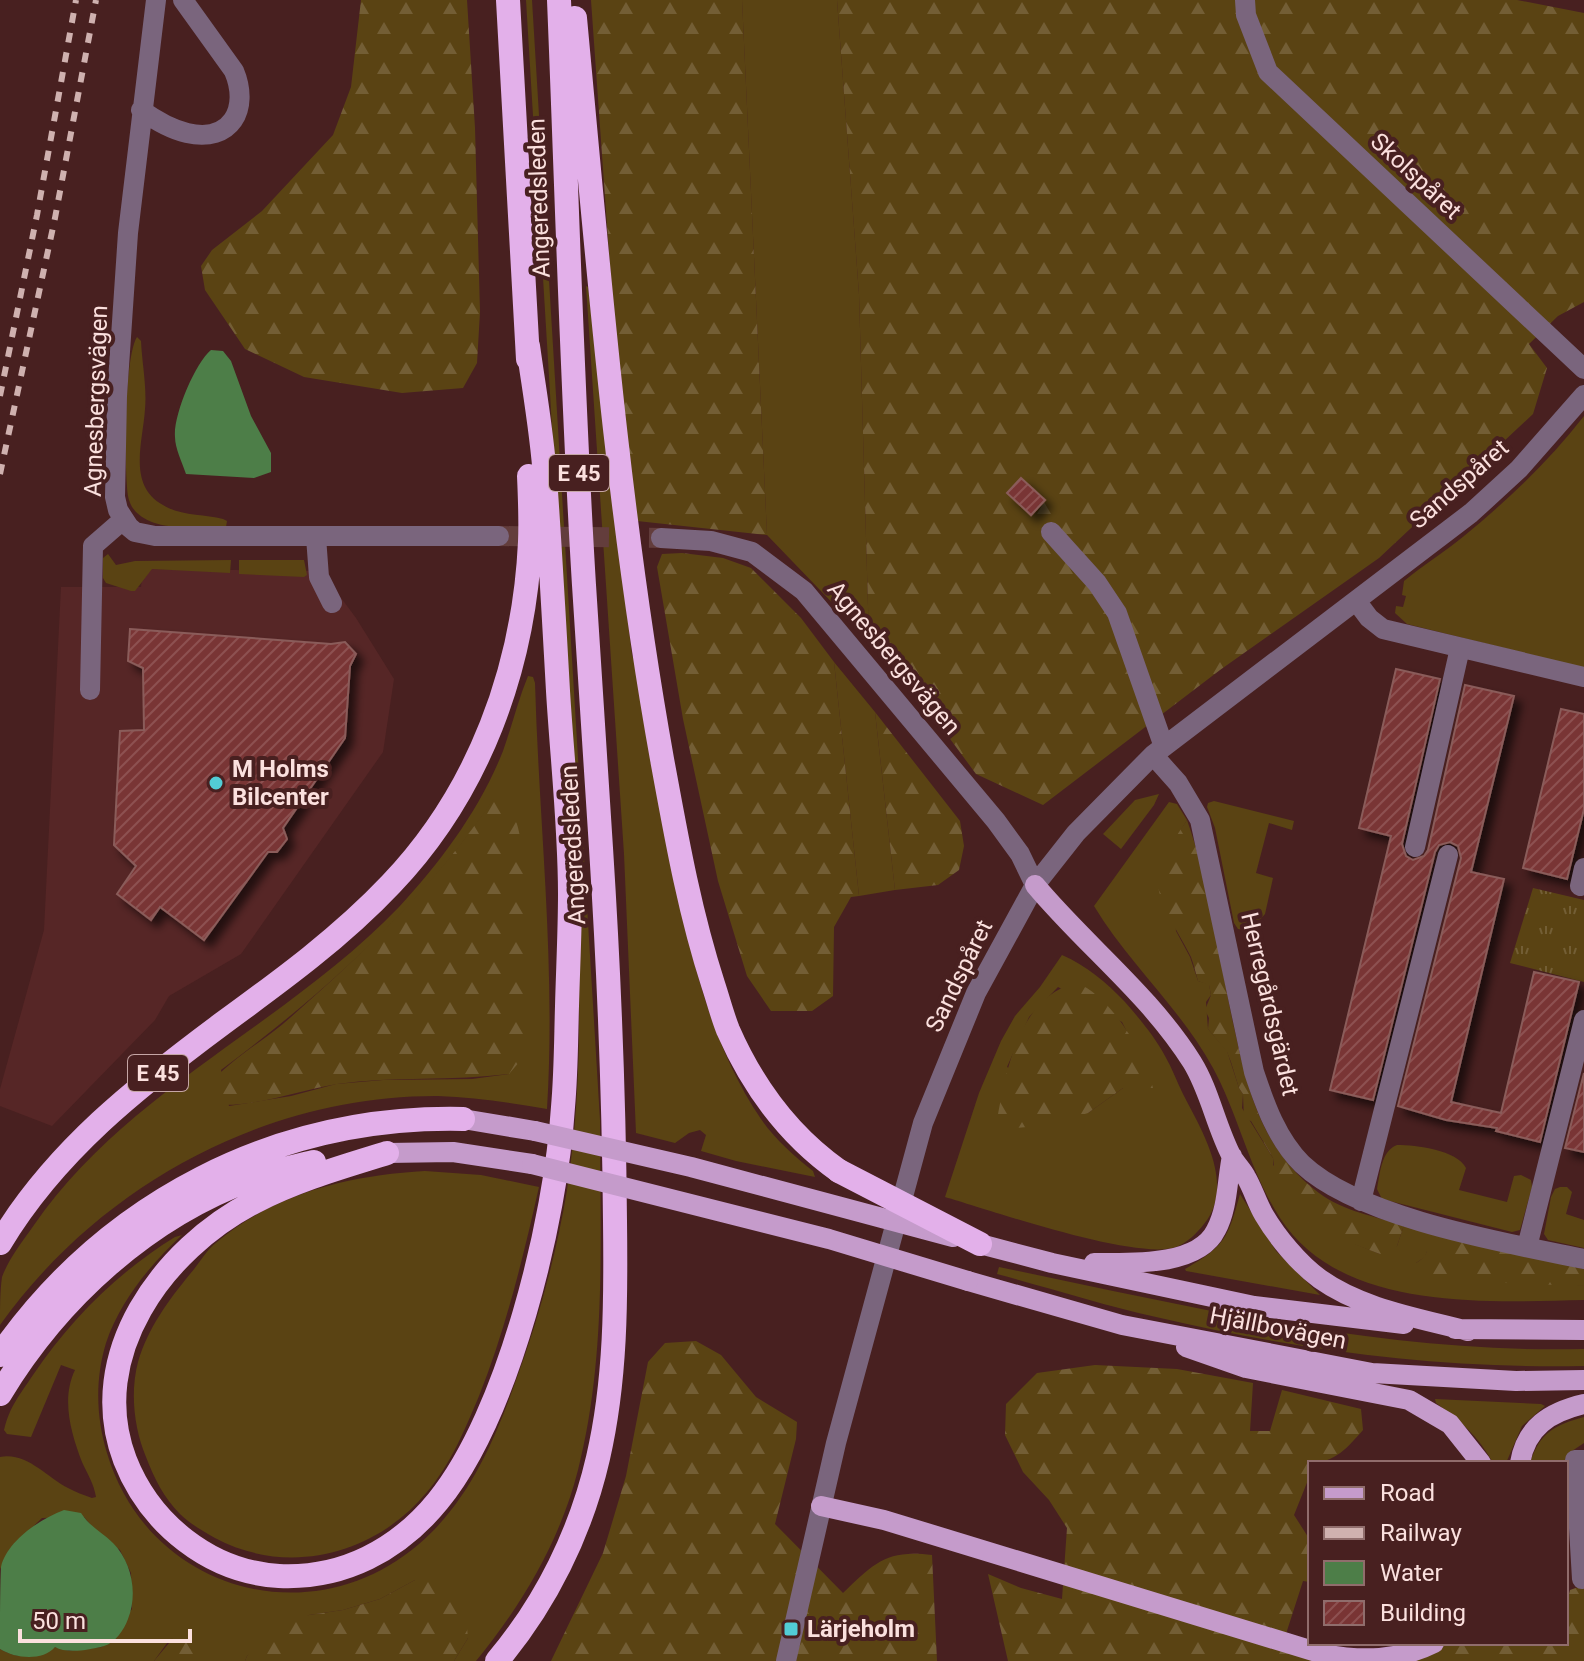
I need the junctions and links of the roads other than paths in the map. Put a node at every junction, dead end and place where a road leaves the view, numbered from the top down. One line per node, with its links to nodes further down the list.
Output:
1 (156, 0): 7 (street, Agnesbergsvägen)
2 (183, 0): 7 (street)
3 (508, 0): 8 (highway, Angeredsleden / E 45)
4 (559, 0): 48 (highway, Angeredsleden / E 45)
5 (571, 0): 31 (highway, bridge)
6 (1245, 0): 9 (street, Skolspåret)
7 (141, 110): 11 (street, Agnesbergsvägen)
8 (528, 346): 27 (highway); 30 (highway, E 45)
9 (1584, 369)
10 (1584, 395): 16 (street, Sandspåret)
11 (124, 519): 14 (street, Agnesbergsvägen); 20 (street)
12 (1051, 532): 21 (street)
13 (499, 536): 14 (street, Agnesbergsvägen)
14 (316, 537): 17 (street)
15 (661, 538): 24 (street, Agnesbergsvägen)
16 (1357, 602): 18 (street); 21 (street, Sandspåret)
17 (332, 603)
18 (1460, 648): 19 (street); 22 (street)
19 (1584, 677)
20 (90, 690)
21 (1159, 751): 24 (street, Sandspåret); 29 (street, Herregårdsgärdet)
22 (1415, 847)
23 (1448, 855): 29 (street)
24 (1035, 885): 28 (main road); 45 (street, Sandspåret)
25 (1584, 1020): 32 (street)
26 (463, 1119): 31 (main road, Hjällbovägen, bridge); 38 (highway)
27 (387, 1153): 35 (main road, Hjällbovägen, bridge); 40 (highway)
28 (1232, 1156): 34 (main road); 37 (main road)
29 (1361, 1201): 32 (street, Herregårdsgärdet)
30 (0, 1243)
31 (980, 1244): 34 (main road, Hjällbovägen)
32 (1527, 1247): 33 (street, Herregårdsgärdet)
33 (1584, 1259)
34 (1052, 1263): 37 (main road, Hjällbovägen)
35 (1122, 1325): 39 (main road, Hjällbovägen); 43 (main road)
36 (1584, 1330): 37 (main road, Hjällbovägen)
37 (1468, 1331)
38 (0, 1355)
39 (1584, 1380)
40 (0, 1394)
41 (1584, 1404): 44 (main road)
42 (1584, 1460): 46 (street)
43 (1479, 1461)
44 (1521, 1461)
45 (821, 1506): 47 (main road); 49 (street, Sandspåret)
46 (1577, 1580)
47 (1429, 1645)
48 (497, 1661)
49 (786, 1661)

